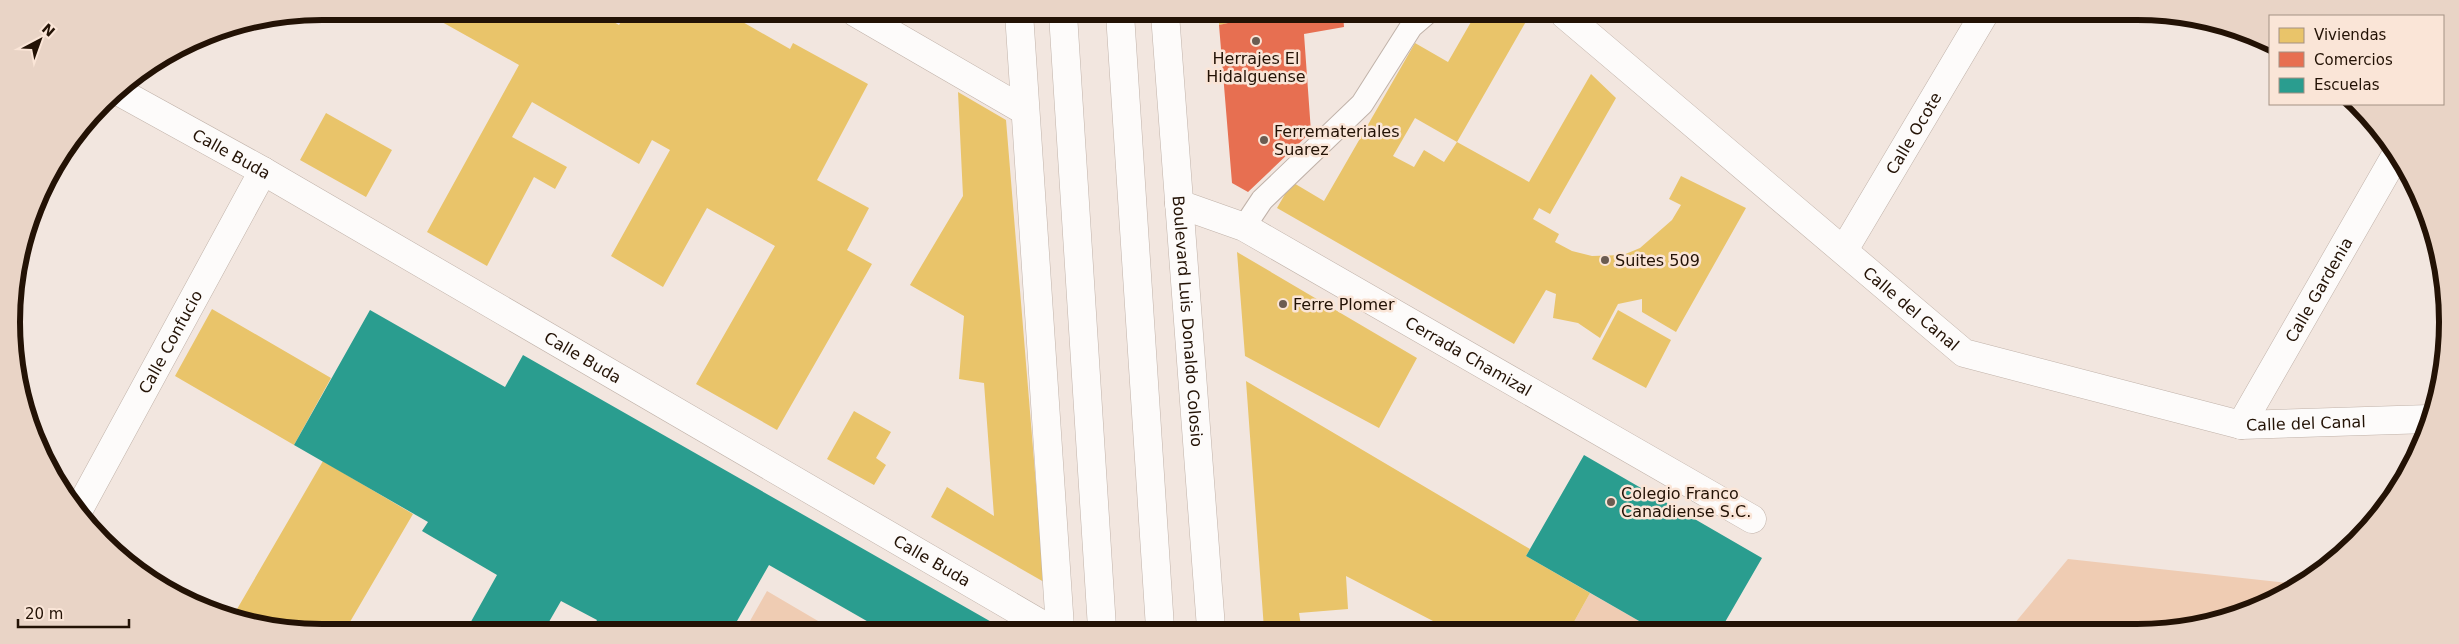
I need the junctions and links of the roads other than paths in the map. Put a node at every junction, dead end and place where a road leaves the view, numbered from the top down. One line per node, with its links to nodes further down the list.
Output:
1 (868, 20): 10 (street)
2 (1019, 20): 10 (street)
3 (1063, 20): 22 (street)
4 (1120, 20): 23 (street)
5 (1165, 20): 13 (street, Boulevard Luis Donaldo Colosio)
6 (1419, 20): 14 (lane)
7 (1571, 20): 15 (street, Calle del Canal)
8 (1981, 20): 15 (street, Calle Ocote)
9 (124, 94): 12 (street, Calle Buda)
10 (1025, 111): 21 (street)
11 (2392, 161): 17 (street, Calle Gardenia)
12 (263, 171): 18 (street, Calle Confucio); 20 (street, Calle Buda)
13 (1179, 204): 14 (street, Cerrada Chamizal); 24 (street, Boulevard Luis Donaldo Colosio)
14 (1244, 227): 19 (street, Cerrada Chamizal)
15 (1844, 250): 17 (street, Calle del Canal)
16 (2423, 419): 17 (street, Calle del Canal)
17 (2241, 425)
18 (81, 505)
19 (1752, 519)
20 (1041, 624)
21 (1060, 624)
22 (1102, 624)
23 (1160, 624)
24 (1211, 624)

